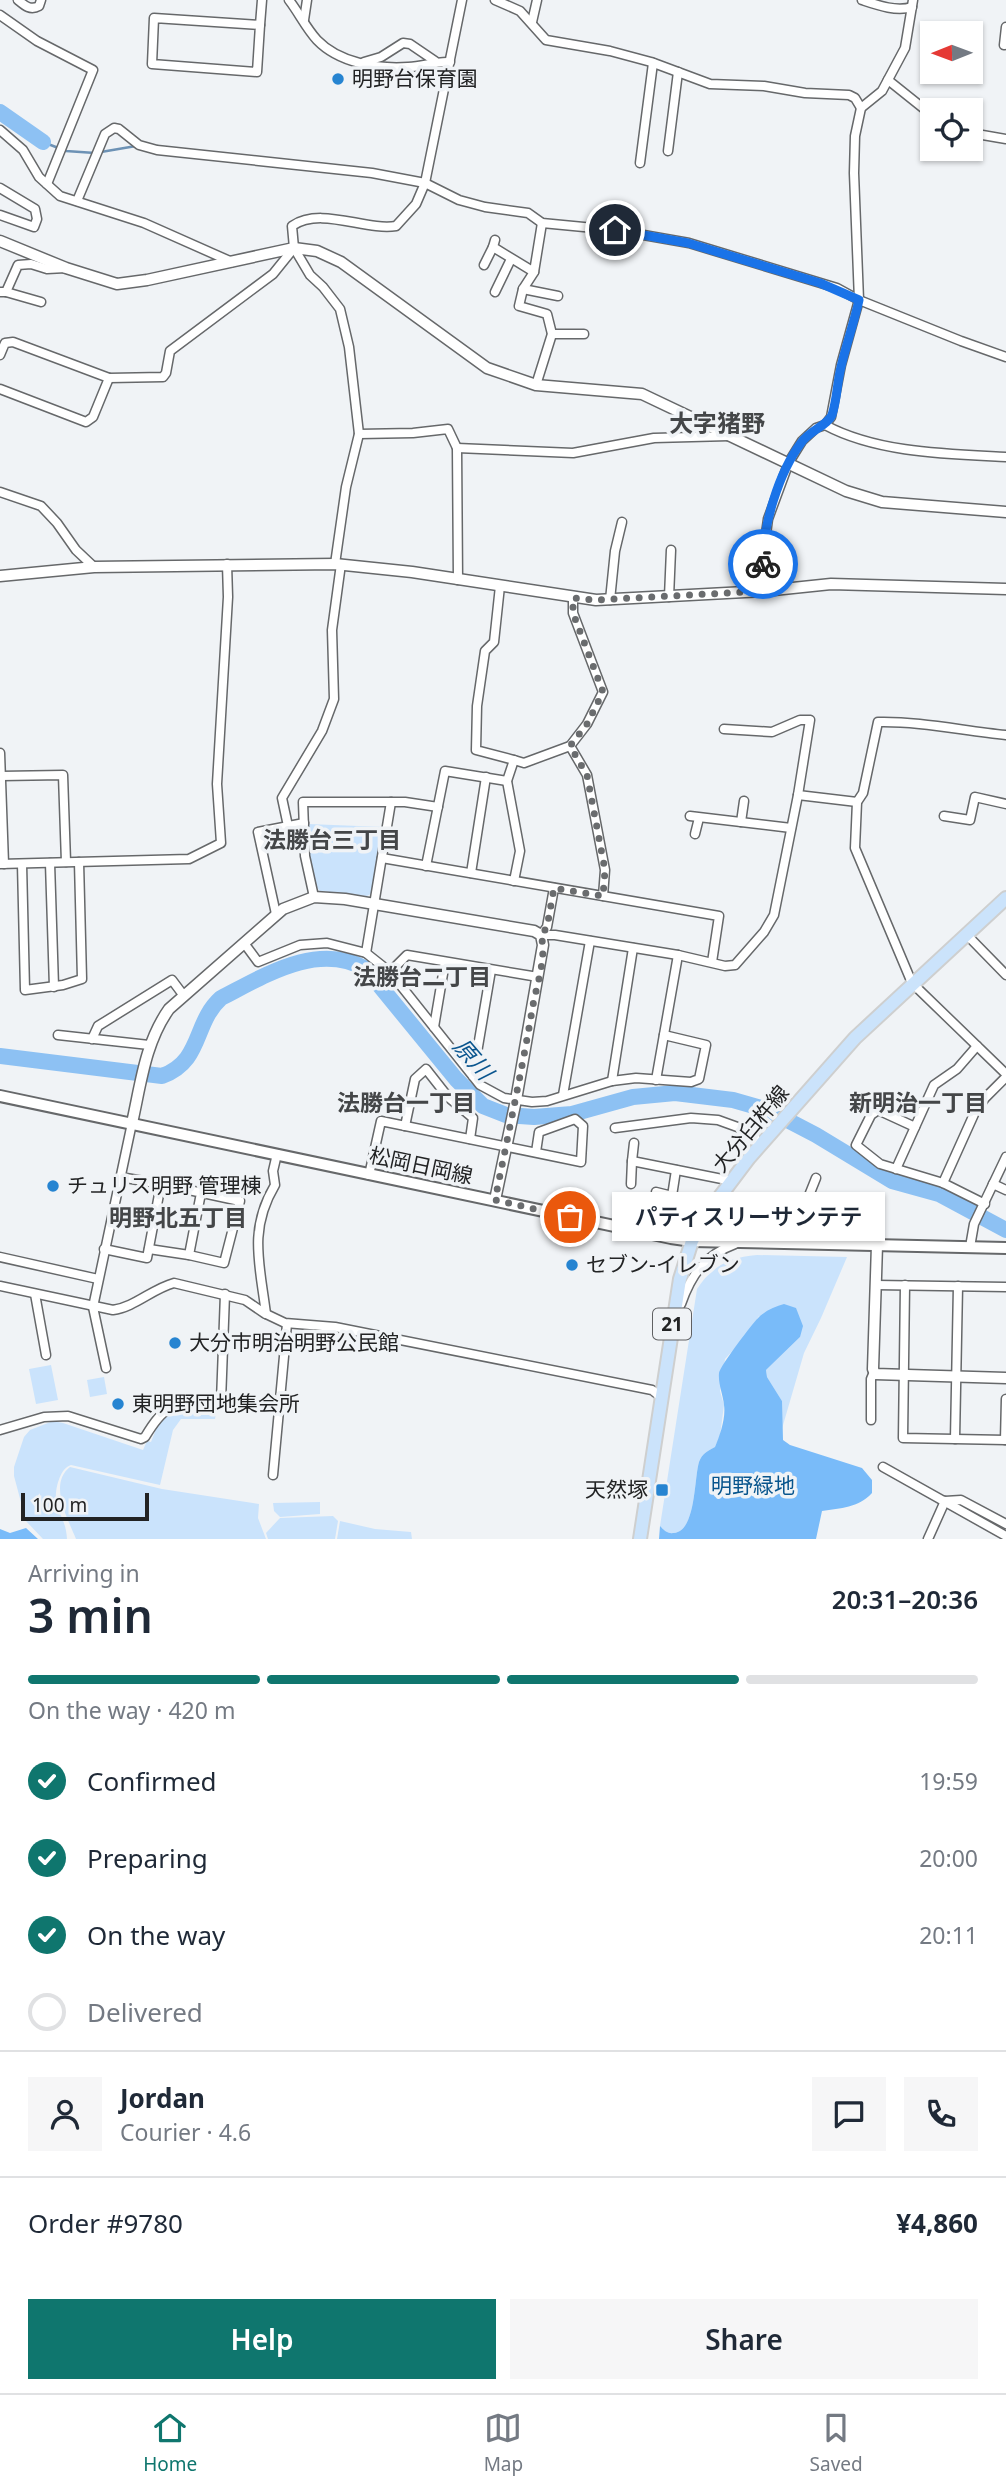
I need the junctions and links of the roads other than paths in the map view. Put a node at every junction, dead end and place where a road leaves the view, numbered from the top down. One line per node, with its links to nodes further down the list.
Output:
1 (18, 0): 2 (street)
2 (41, 0)
3 (262, 0): 14 (street)
4 (289, 0): 12 (street)
5 (307, 0): 12 (street)
6 (461, 0): 19 (street)
7 (495, 0): 13 (street)
8 (537, 0): 13 (street)
9 (862, 0): 10 (street)
10 (913, 3): 22 (street)
11 (0, 15): 31 (street)
12 (304, 20): 18 (street)
13 (531, 22): 20 (street)
14 (260, 25): 14 (street)
15 (1006, 27): 16 (street)
16 (1004, 45)
17 (435, 61): 18 (street); 18 (street); 19 (street)
18 (361, 62)
19 (450, 62): 30 (street)
20 (653, 63): 21 (street); 29 (street)
21 (678, 72): 24 (street); 28 (street)
22 (888, 80): 23 (street); 24 (street)
23 (920, 106)
24 (861, 108): 47 (street)
25 (0, 130): 31 (street)
26 (983, 135): 27 (street)
27 (1006, 139)
28 (668, 151)
29 (640, 163)
30 (425, 183): 33 (street); 35 (street); 37 (street)
31 (47, 184): 33 (street)
32 (0, 188): 34 (street)
33 (77, 201): 39 (street)
34 (0, 215)
35 (542, 223): 42 (street); 47 (street)
36 (0, 241): 41 (street)
37 (294, 248): 39 (street); 53 (street); 54 (street); 57 (street)
38 (512, 259): 40 (street); 42 (street); 45 (street)
39 (232, 262): 41 (street)
40 (484, 265)
41 (66, 268): 44 (street)
42 (534, 272): 43 (street)
43 (523, 289): 46 (street); 49 (street)
44 (3, 292): 48 (street)
45 (495, 292)
46 (558, 296)
47 (859, 300): 52 (street); 56 (street)
48 (41, 302)
49 (552, 334): 50 (street); 54 (street)
50 (584, 334)
51 (0, 355): 53 (street)
52 (1006, 356)
53 (109, 377): 55 (street)
54 (536, 385): 58 (street)
55 (0, 389)
56 (825, 425): 60 (street); 61 (street)
57 (359, 434): 59 (street); 67 (street)
58 (732, 436): 59 (street); 61 (street)
59 (457, 448): 70 (street)
60 (1006, 457)
61 (789, 462): 63 (street); 73 (street)
62 (0, 492): 68 (street)
63 (1006, 512)
64 (622, 522): 76 (street)
65 (671, 550): 74 (street)
66 (227, 564): 67 (street); 68 (street); 99 (street)
67 (338, 564): 70 (street); 94 (street)
68 (94, 567): 69 (street)
69 (0, 576)
70 (458, 580): 71 (street)
71 (500, 586): 75 (street); 81 (street)
72 (1006, 589): 73 (street)
73 (764, 591): 74 (street)
74 (669, 597): 76 (street)
75 (573, 598): 76 (street); 79 (street)
76 (610, 600)
77 (724, 729): 85 (street)
78 (1006, 735): 88 (street)
79 (570, 746): 81 (street); 107 (street)
80 (0, 753): 82 (street)
81 (514, 760): 84 (street)
82 (1, 776): 98 (street); 101 (street)
83 (486, 778): 84 (street); 90 (street); 104 (street)
84 (507, 781): 105 (street)
85 (798, 795): 88 (street); 95 (street)
86 (744, 801): 92 (street)
87 (391, 802): 90 (street); 93 (street); 97 (street)
88 (857, 802): 125 (street)
89 (1006, 804): 91 (street)
90 (438, 807): 103 (street)
91 (944, 816)
92 (741, 821): 95 (street); 96 (street)
93 (304, 822): 94 (street); 108 (street)
94 (288, 826): 111 (street)
95 (791, 828): 120 (street)
96 (695, 834)
97 (382, 858): 103 (street); 110 (street)
98 (66, 862): 99 (street); 100 (street)
99 (79, 862): 126 (street)
100 (50, 863): 102 (street); 126 (street)
101 (2, 864): 102 (street)
102 (22, 864): 126 (street)
103 (426, 866): 104 (street)
104 (471, 873): 105 (street)
105 (514, 881): 106 (street)
106 (554, 888): 107 (street); 113 (street)
107 (603, 896): 120 (street)
108 (314, 897): 110 (street); 111 (street)
109 (1006, 898): 112 (main road, 大分臼杵線 / 21)
110 (374, 903): 113 (street); 117 (street)
111 (276, 914): 115 (street)
112 (966, 934): 123 (street); 125 (main road, 大分臼杵線 / 21)
113 (541, 936): 114 (street); 124 (street)
114 (590, 942): 116 (street); 138 (street)
115 (244, 943): 117 (street); 127 (street)
116 (633, 948): 118 (street); 137 (street)
117 (366, 953): 122 (street)
118 (678, 955): 120 (street); 130 (street)
119 (445, 962): 121 (street); 122 (street); 128 (street)
120 (712, 962)
121 (491, 970): 124 (street); 134 (street)
122 (390, 971): 128 (street)
123 (1006, 975)
124 (538, 977): 140 (street)
125 (912, 983): 133 (street); 148 (main road, 大分臼杵線 / 21)
126 (54, 987)
127 (184, 996): 131 (street); 132 (street)
128 (434, 1027): 134 (street)
129 (58, 1035): 131 (street)
130 (664, 1035): 136 (street); 136 (street)
131 (92, 1039): 132 (street)
132 (149, 1045): 141 (street)
133 (977, 1046): 135 (street); 143 (street)
134 (473, 1076): 140 (street)
135 (1006, 1076): 159 (street)
136 (656, 1080): 137 (street)
137 (612, 1081): 138 (street)
138 (563, 1095): 140 (street)
139 (0, 1096): 141 (main road, 松岡日岡線)
140 (515, 1104): 147 (street)
141 (132, 1124): 150 (main road, 松岡日岡線); 156 (street)
142 (405, 1126): 145 (street); 145 (street); 155 (street)
143 (915, 1127): 153 (street); 153 (street)
144 (615, 1128): 148 (street)
145 (470, 1139): 147 (street)
146 (634, 1143): 152 (street)
147 (505, 1146): 149 (street); 166 (street)
148 (758, 1148): 158 (main road, 大分臼杵線 / 21)
149 (536, 1153): 149 (street)
150 (277, 1154): 155 (main road, 松岡日岡線); 187 (street)
151 (1006, 1157): 162 (street)
152 (632, 1161): 154 (street); 161 (street)
153 (896, 1169): 159 (street)
154 (676, 1170): 158 (street); 164 (street)
155 (369, 1175): 166 (main road, 松岡日岡線)
156 (120, 1177): 160 (street); 174 (street)
157 (816, 1178): 170 (street)
158 (732, 1181): 168 (main road, 大分臼杵線 / 21)
159 (943, 1183): 167 (street)
160 (161, 1184): 165 (street); 175 (street)
161 (631, 1184)
162 (993, 1184): 163 (street); 167 (street)
163 (1006, 1190)
164 (656, 1192)
165 (201, 1193): 176 (street); 176 (street)
166 (495, 1200): 168 (main road, 松岡日岡線)
167 (984, 1205): 172 (street)
168 (692, 1241): 169 (main road, 松岡日岡線); 189 (main road, 大分臼杵線 / 21)
169 (752, 1242): 170 (main road, 松岡日岡線); 189 (street)
170 (790, 1243): 171 (main road, 松岡日岡線)
171 (877, 1245): 172 (main road, 松岡日岡線); 179 (street)
172 (970, 1247): 173 (main road, 松岡日岡線)
173 (1006, 1248)
174 (104, 1249): 175 (street); 178 (street)
175 (149, 1249): 176 (street)
176 (189, 1255)
177 (0, 1257): 178 (street)
178 (98, 1279): 186 (street)
179 (876, 1284): 180 (street); 192 (street)
180 (905, 1285): 182 (street); 193 (street)
181 (0, 1286): 184 (street)
182 (958, 1286): 183 (street); 194 (street)
183 (1006, 1287)
184 (35, 1294): 186 (street); 190 (street)
185 (225, 1294): 186 (street); 187 (street); 199 (street)
186 (93, 1307): 191 (street)
187 (266, 1314): 188 (street)
188 (287, 1324): 196 (street); 203 (street)
189 (669, 1339): 196 (main road, 大分臼杵線 / 21)
190 (46, 1355)
191 (106, 1368)
192 (874, 1373): 193 (street); 198 (street)
193 (904, 1375): 194 (street); 200 (street)
194 (956, 1376): 195 (street); 200 (street)
195 (1006, 1378)
196 (661, 1397): 207 (main road, 大分臼杵線 / 21)
197 (1006, 1399): 201 (street)
198 (871, 1420)
199 (0, 1430)
200 (955, 1440): 201 (street)
201 (1006, 1440)
202 (884, 1467): 204 (street)
203 (273, 1475)
204 (945, 1501): 205 (street); 206 (street); 208 (street)
205 (1006, 1524)
206 (1006, 1536)
207 (640, 1539)
208 (928, 1539)

